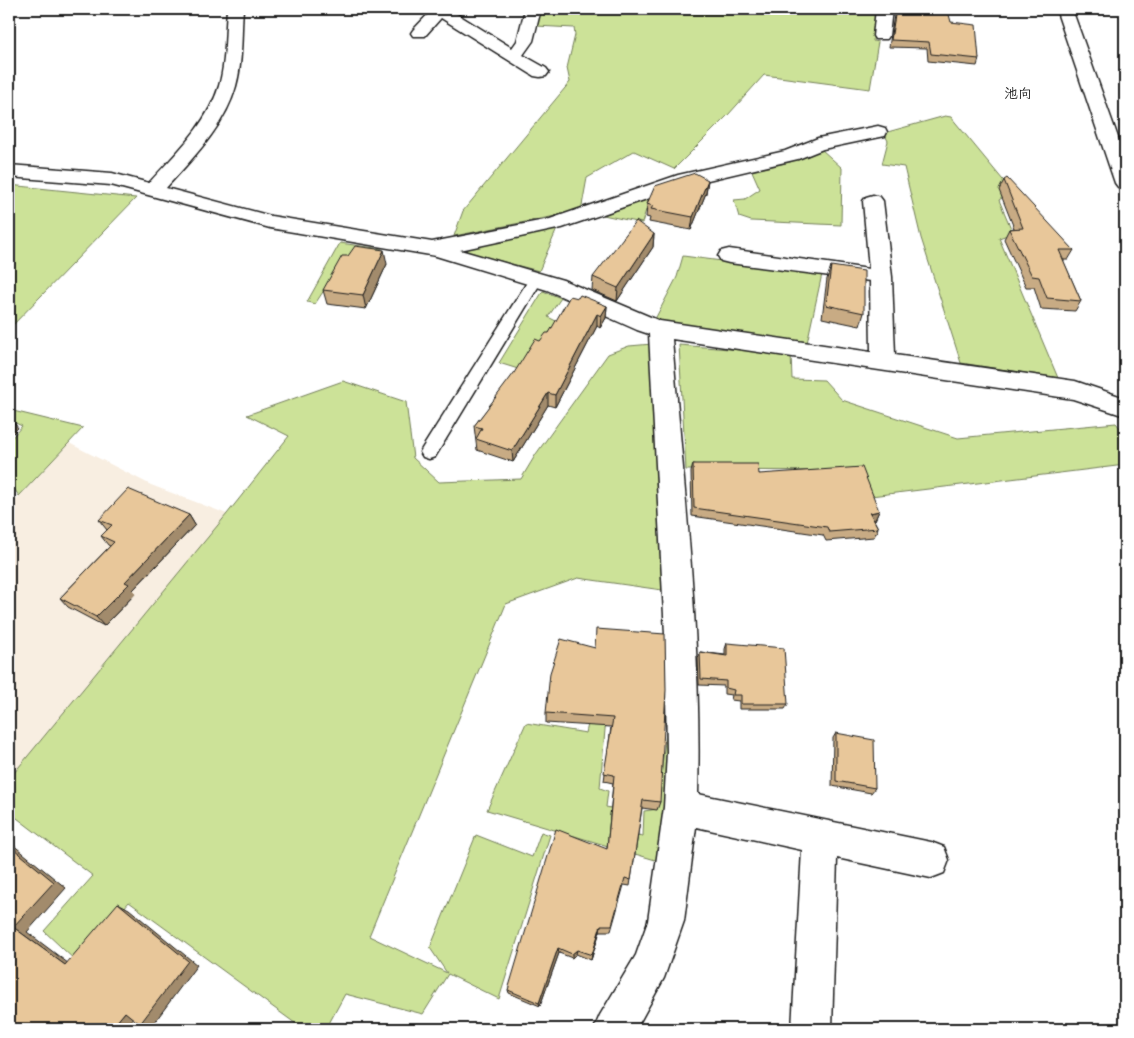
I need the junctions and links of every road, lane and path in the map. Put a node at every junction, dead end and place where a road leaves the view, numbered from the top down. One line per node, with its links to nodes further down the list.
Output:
1 (235, 9): 13 (street)
2 (532, 9): 8 (street)
3 (884, 9): 7 (street)
4 (1064, 9): 12 (street)
5 (440, 10): 6 (street); 8 (street)
6 (419, 33)
7 (881, 36)
8 (514, 56): 9 (street)
9 (540, 72)
10 (878, 132): 15 (street)
11 (9, 171): 13 (street)
12 (1125, 183)
13 (153, 190): 15 (street)
14 (874, 201): 17 (street)
15 (429, 249): 18 (street)
16 (729, 256): 17 (street)
17 (881, 277): 20 (street)
18 (536, 279): 19 (street); 22 (lane)
19 (660, 329): 20 (street); 23 (street)
20 (883, 362): 21 (street)
21 (1125, 407)
22 (429, 452)
23 (681, 807): 24 (street); 26 (street)
24 (820, 838): 25 (street); 27 (street)
25 (931, 860)
26 (614, 1029)
27 (812, 1029)

